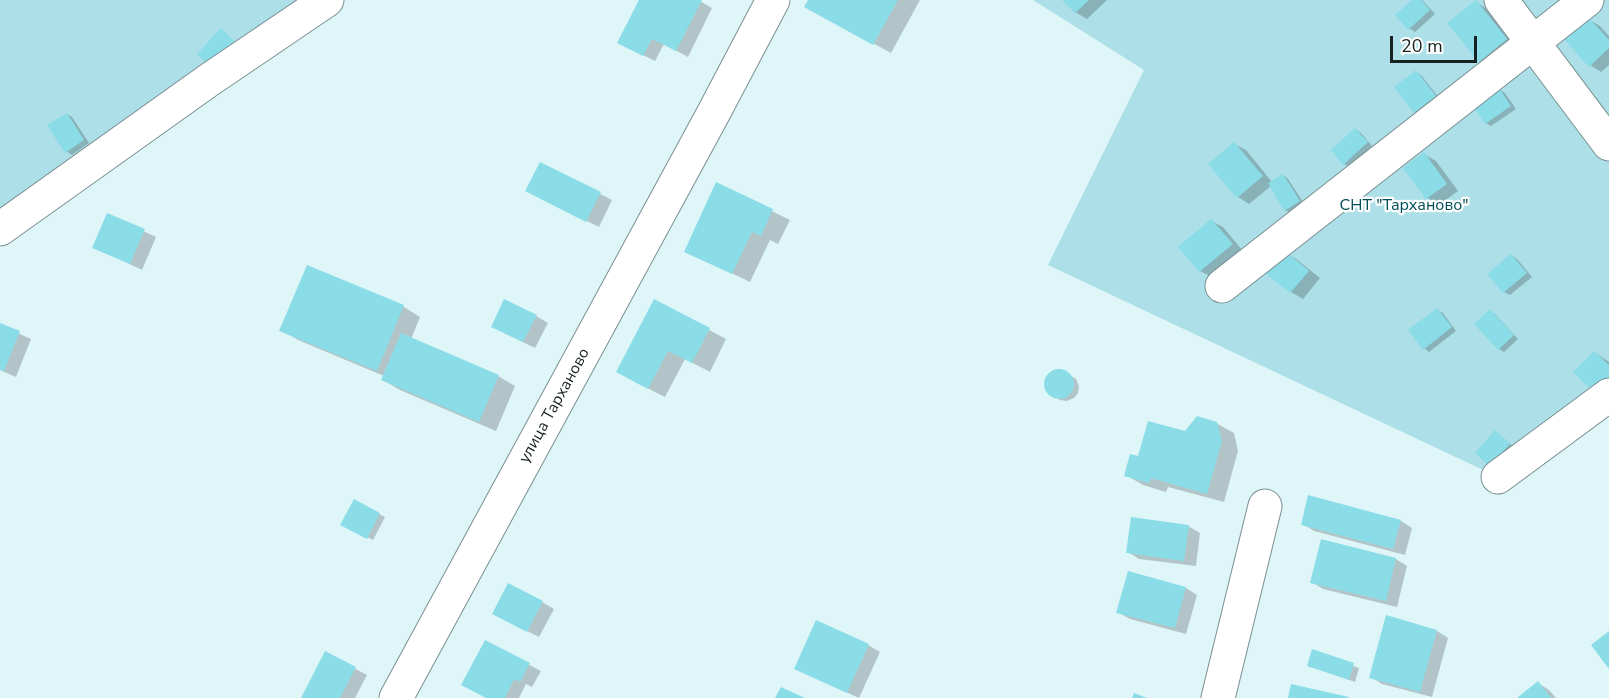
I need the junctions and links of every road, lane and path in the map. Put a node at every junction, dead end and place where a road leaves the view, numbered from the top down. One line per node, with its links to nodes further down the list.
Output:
1 (327, 0): 7 (street)
2 (773, 0): 12 (street, улица Тарханово)
3 (1500, 0): 5 (street)
4 (1587, 0): 5 (street)
5 (1532, 42): 6 (street); 8 (street)
6 (1609, 144)
7 (0, 229)
8 (1222, 286)
9 (1609, 395): 10 (street)
10 (1498, 477)
11 (1265, 506): 13 (street)
12 (396, 698)
13 (1218, 698)

